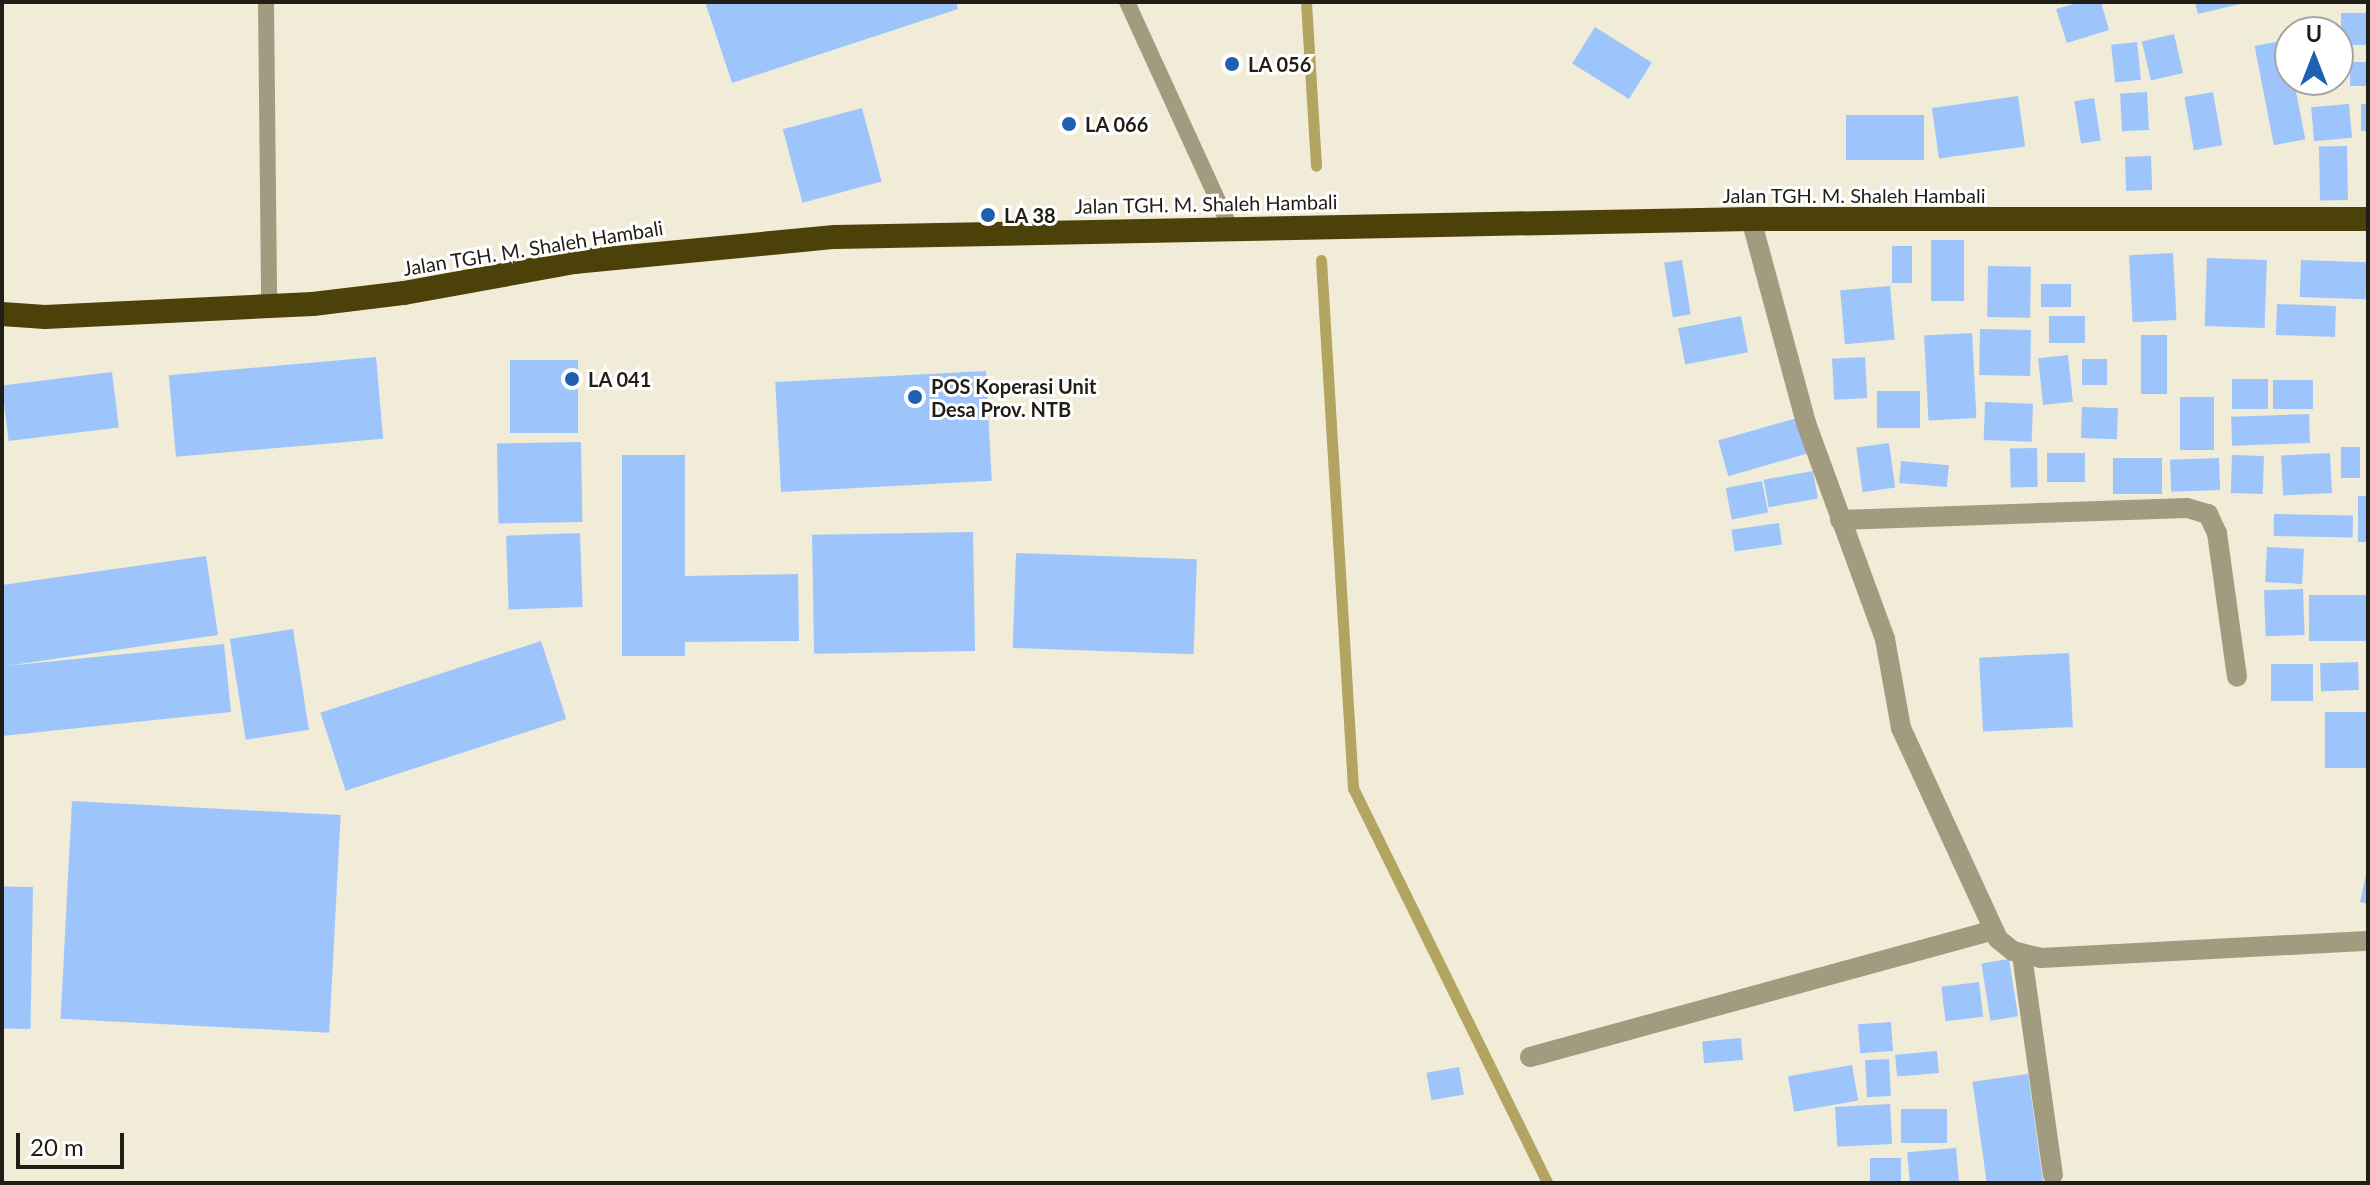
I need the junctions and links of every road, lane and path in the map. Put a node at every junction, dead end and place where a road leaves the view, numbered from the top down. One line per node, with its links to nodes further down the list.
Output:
1 (266, 2): 6 (lane)
2 (1127, 2): 5 (lane)
3 (1751, 219): 4 (highway, Jalan TGH. M. Shaleh Hambali); 5 (highway, Jalan TGH. M. Shaleh Hambali); 8 (street)
4 (2368, 219)
5 (1231, 229): 6 (highway, Jalan TGH. M. Shaleh Hambali)
6 (269, 307): 7 (highway, Jalan TGH. M. Shaleh Hambali)
7 (2, 314)
8 (1840, 520): 9 (street); 10 (street)
9 (2237, 677)
10 (1992, 931): 12 (street); 13 (street)
11 (2368, 941): 12 (street)
12 (2022, 955): 14 (street)
13 (1530, 1057)
14 (2053, 1175)

